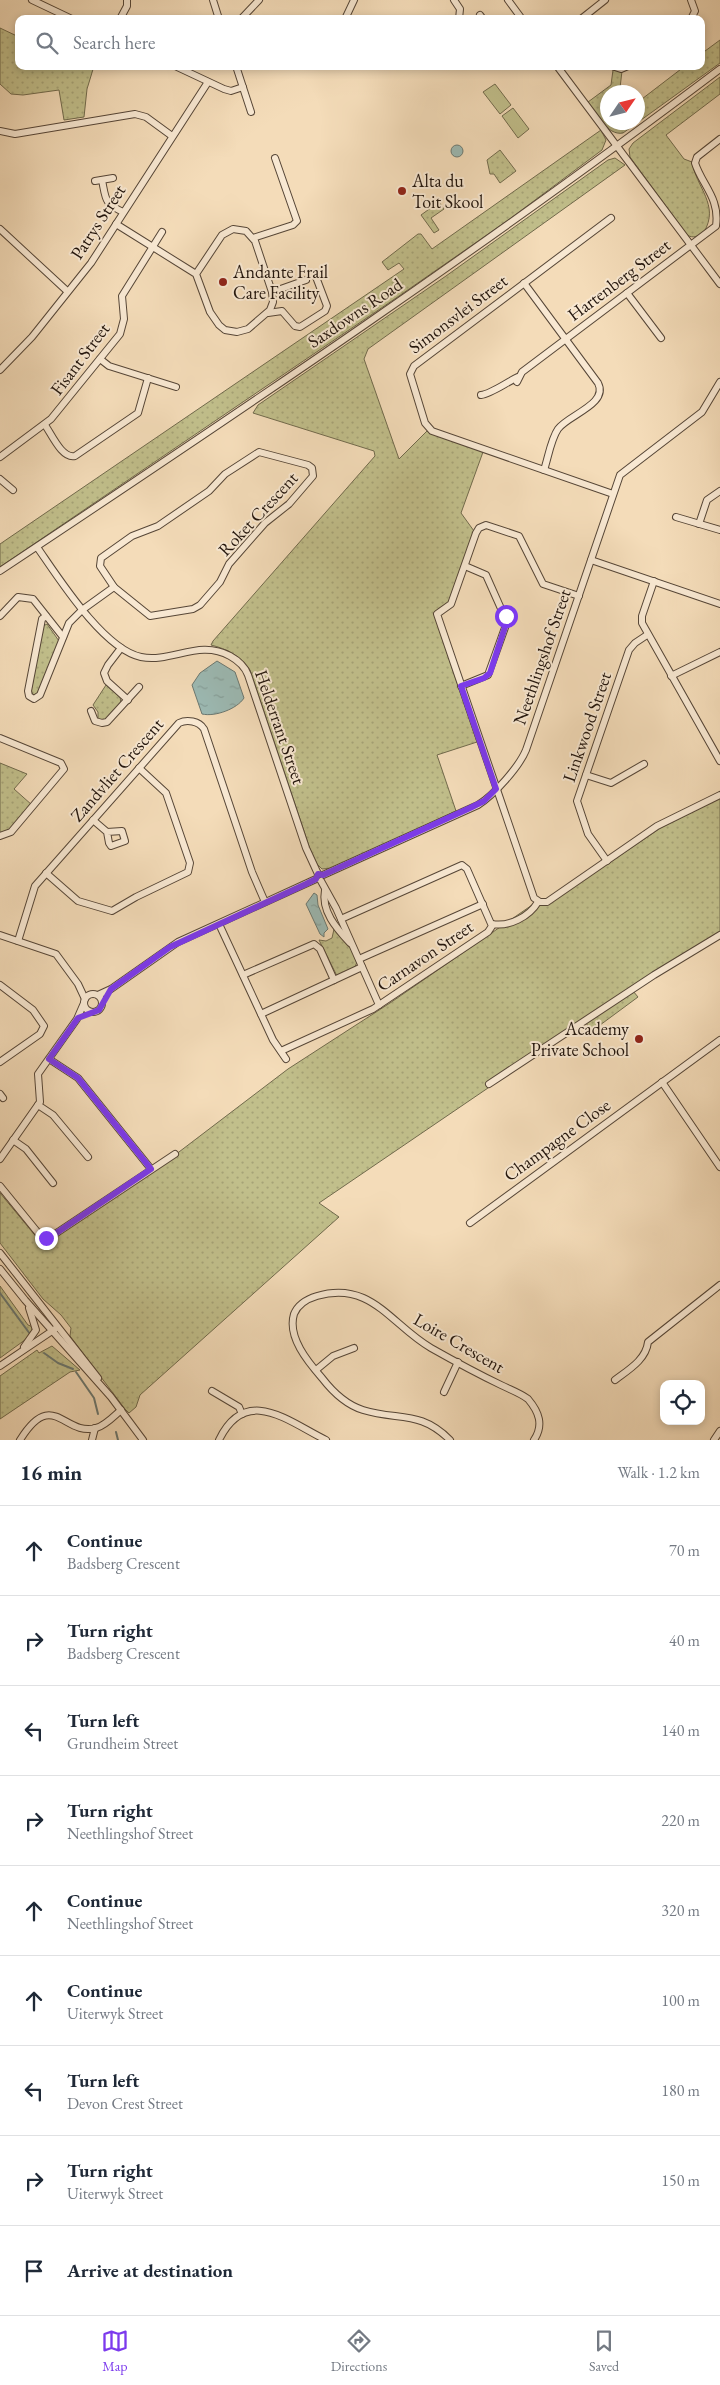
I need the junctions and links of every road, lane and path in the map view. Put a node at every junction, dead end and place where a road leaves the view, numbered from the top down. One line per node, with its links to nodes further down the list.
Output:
1 (32, 0): 10 (street)
2 (127, 0): 11 (street)
3 (213, 0): 12 (street)
4 (259, 0): 13 (street)
5 (354, 0): 14 (street)
6 (454, 0): 15 (street)
7 (508, 0): 16 (street)
8 (605, 0): 17 (street)
9 (691, 0): 18 (street)
10 (64, 15)
11 (122, 15)
12 (219, 15)
13 (245, 15)
14 (347, 15)
15 (459, 15)
16 (519, 15)
17 (587, 15)
18 (693, 15)
19 (720, 69): 29 (street, Saxdowns Road)
20 (183, 70): 23 (street)
21 (237, 70): 24 (street)
22 (560, 70): 29 (street)
23 (208, 82): 24 (street); 27 (street, Patrys Street)
24 (243, 87): 25 (street)
25 (252, 112)
26 (0, 132): 27 (street)
27 (172, 136): 32 (street, Patrys Street)
28 (720, 140): 38 (street, Hartenberg Street)
29 (616, 145): 38 (street); 67 (street, Saxdowns Road)
30 (275, 158): 37 (street)
31 (114, 178): 32 (street)
32 (123, 212): 34 (street, Patrys Street)
33 (611, 218): 43 (street, Simonsvlei Street)
34 (116, 224): 39 (street); 45 (street, Patrys Street)
35 (0, 229): 45 (street)
36 (162, 232): 39 (street, Fisant Street)
37 (253, 238): 40 (street); 46 (street)
38 (691, 245): 44 (street); 47 (street, Hartenberg Street)
39 (153, 247): 40 (street); 51 (street, Fisant Street)
40 (196, 274): 48 (street)
41 (316, 277): 48 (street)
42 (306, 280): 46 (street)
43 (524, 283): 50 (street); 59 (street, Simonsvlei Street)
44 (720, 284)
45 (67, 291): 52 (street, Patrys Street)
46 (272, 292): 48 (street)
47 (627, 293): 49 (street); 50 (street, Hartenberg Street)
48 (268, 313)
49 (661, 338)
50 (566, 339): 56 (street, Hartenberg Street); 59 (street)
51 (100, 359): 53 (street); 57 (street, Fisant Street)
52 (0, 370)
53 (148, 378): 55 (street); 57 (street)
54 (720, 382): 63 (street, Neethlingshof Street)
55 (176, 387)
56 (481, 395)
57 (45, 425): 58 (street, Fisant Street)
58 (0, 457)
59 (544, 470): 63 (street, Simonsvlei Street)
60 (0, 479): 61 (street)
61 (14, 490)
62 (720, 491): 65 (street)
63 (614, 494): 68 (street, Neethlingshof Street)
64 (676, 517): 65 (street)
65 (699, 524): 66 (street)
66 (720, 530)
67 (37, 547): 70 (street, Saxdowns Road); 75 (street, Helderrant Street)
68 (591, 560): 71 (street); 73 (street, Neethlingshof Street)
69 (466, 566): 73 (street); 83 (street); 83 (street)
70 (0, 571)
71 (654, 582): 74 (street); 78 (street)
72 (114, 587): 72 (street, Roket Crescent); 75 (street)
73 (579, 596): 92 (street, Neethlingshof Street)
74 (720, 604)
75 (82, 610): 79 (street); 80 (street, Helderrant Street)
76 (0, 616): 77 (street)
77 (46, 616): 79 (street); 79 (street)
78 (647, 635): 82 (street); 91 (street, Linkwood Street)
79 (63, 637)
80 (121, 648): 85 (street); 99 (street, Helderrant Street)
81 (720, 652): 82 (street)
82 (671, 676): 88 (street)
83 (461, 686): 92 (street)
84 (139, 687): 85 (street)
85 (128, 700): 86 (street)
86 (91, 711)
87 (0, 738): 96 (street)
88 (720, 762)
89 (644, 764): 91 (street)
90 (139, 768): 94 (street, Zandvliet Crescent); 98 (street); 102 (street, Zandvliet Crescent)
91 (586, 775): 97 (street, Linkwood Street)
92 (496, 789): 99 (street, Neethlingshof Street); 103 (street)
93 (720, 795): 97 (street)
94 (93, 820): 95 (street); 98 (street, Zandvliet Crescent)
95 (107, 832)
96 (0, 836)
97 (607, 860): 103 (street)
98 (46, 873): 111 (street, Zandvliet Crescent)
99 (320, 877): 100 (street, Helderrant Street); 102 (street, Neethlingshof Street)
100 (325, 890): 101 (street, Helderrant Street); 104 (street)
101 (331, 900): 104 (street); 106 (street, Helderrant Street)
102 (266, 902): 107 (street, Neethlingshof Street)
103 (538, 902): 108 (street)
104 (324, 903): 112 (street)
105 (483, 904): 106 (street, Carnavon Street); 108 (street, Carnavon Street); 113 (street)
106 (341, 919): 112 (street, Helderrant Street)
107 (218, 924): 115 (street); 119 (street, Neethlingshof Street)
108 (492, 924): 123 (street, Carnavon Street)
109 (720, 935): 133 (street)
110 (0, 936): 111 (street)
111 (18, 941): 117 (street)
112 (353, 946): 113 (street, Helderrant Street)
113 (359, 959): 114 (street, Helderrant Street)
114 (362, 968): 116 (street); 123 (street, Helderrant Street)
115 (243, 976): 116 (street); 125 (street)
116 (334, 980): 125 (street)
117 (78, 984): 120 (street); 121 (street)
118 (0, 985): 131 (street)
119 (111, 989): 120 (street, Neethlingshof Street); 122 (street, Neethlingshof Street)
120 (95, 995): 121 (street); 122 (street)
121 (84, 1001): 124 (street); 126 (street)
122 (102, 1004): 124 (street)
123 (379, 1005): 128 (street, Carnavon Street)
124 (92, 1012): 126 (street)
125 (261, 1014): 128 (street)
126 (78, 1018): 129 (street)
127 (720, 1040): 132 (street, Champagne Close)
128 (281, 1051): 130 (street)
129 (49, 1059): 134 (street); 140 (street)
130 (286, 1059)
131 (0, 1062)
132 (662, 1082): 139 (street); 143 (street, Champagne Close)
133 (489, 1084)
134 (38, 1105): 135 (street); 137 (street)
135 (13, 1140): 138 (street); 141 (street)
136 (175, 1154): 140 (street)
137 (88, 1157)
138 (0, 1159)
139 (720, 1167)
140 (151, 1169): 142 (street)
141 (53, 1184)
142 (0, 1186)
143 (470, 1223)
144 (0, 1253): 148 (street)
145 (0, 1269): 147 (street)
146 (720, 1286): 155 (street)
147 (25, 1300): 149 (street); 151 (street)
148 (58, 1327): 149 (street); 158 (street)
149 (52, 1332): 151 (street); 158 (street)
150 (354, 1348): 154 (street)
151 (18, 1354): 153 (street)
152 (458, 1362): 154 (street, Loire Crescent); 157 (street); 169 (street, Loire Crescent)
153 (0, 1366)
154 (316, 1370): 168 (street, Loire Crescent)
155 (615, 1380)
156 (212, 1391): 160 (street)
157 (444, 1392)
158 (108, 1393): 159 (street)
159 (121, 1410): 161 (street); 165 (street)
160 (242, 1414): 166 (street); 167 (street)
161 (95, 1428): 163 (street); 164 (street)
162 (720, 1431): 170 (street)
163 (20, 1440)
164 (92, 1440)
165 (143, 1440)
166 (219, 1440)
167 (326, 1440)
168 (450, 1440)
169 (534, 1440)
170 (714, 1440)

